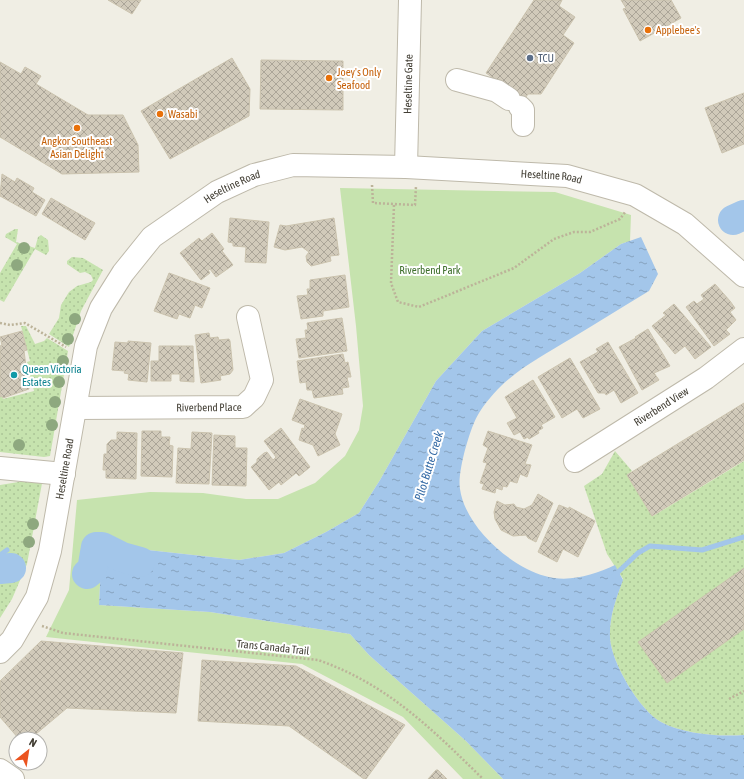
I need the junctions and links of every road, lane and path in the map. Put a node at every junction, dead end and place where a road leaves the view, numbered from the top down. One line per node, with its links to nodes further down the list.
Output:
1 (410, 0): 5 (street, Heseltine Gate)
2 (457, 80): 3 (street)
3 (517, 110)
4 (371, 167): 5 (street, Heseltine Road); 7 (path); 12 (street, Heseltine Road)
5 (412, 168): 6 (street, Heseltine Road); 7 (path)
6 (635, 195): 7 (path); 8 (street, Heseltine Road)
7 (394, 205)
8 (744, 276)
9 (248, 317): 13 (street, Riverbend Place)
10 (0, 323): 12 (path)
11 (744, 349): 14 (street, Riverbend View)
12 (84, 357): 13 (street, Heseltine Road)
13 (76, 408): 16 (street, Heseltine Road)
14 (576, 462)
15 (0, 468): 16 (street)
16 (64, 474): 17 (street, Heseltine Road)
17 (24, 621): 18 (street, Heseltine Road); 23 (path, Trans Canada Trail)
18 (0, 652)
19 (744, 692): 20 (path)
20 (729, 699)
21 (0, 770): 22 (street)
22 (13, 779)
23 (483, 779)

